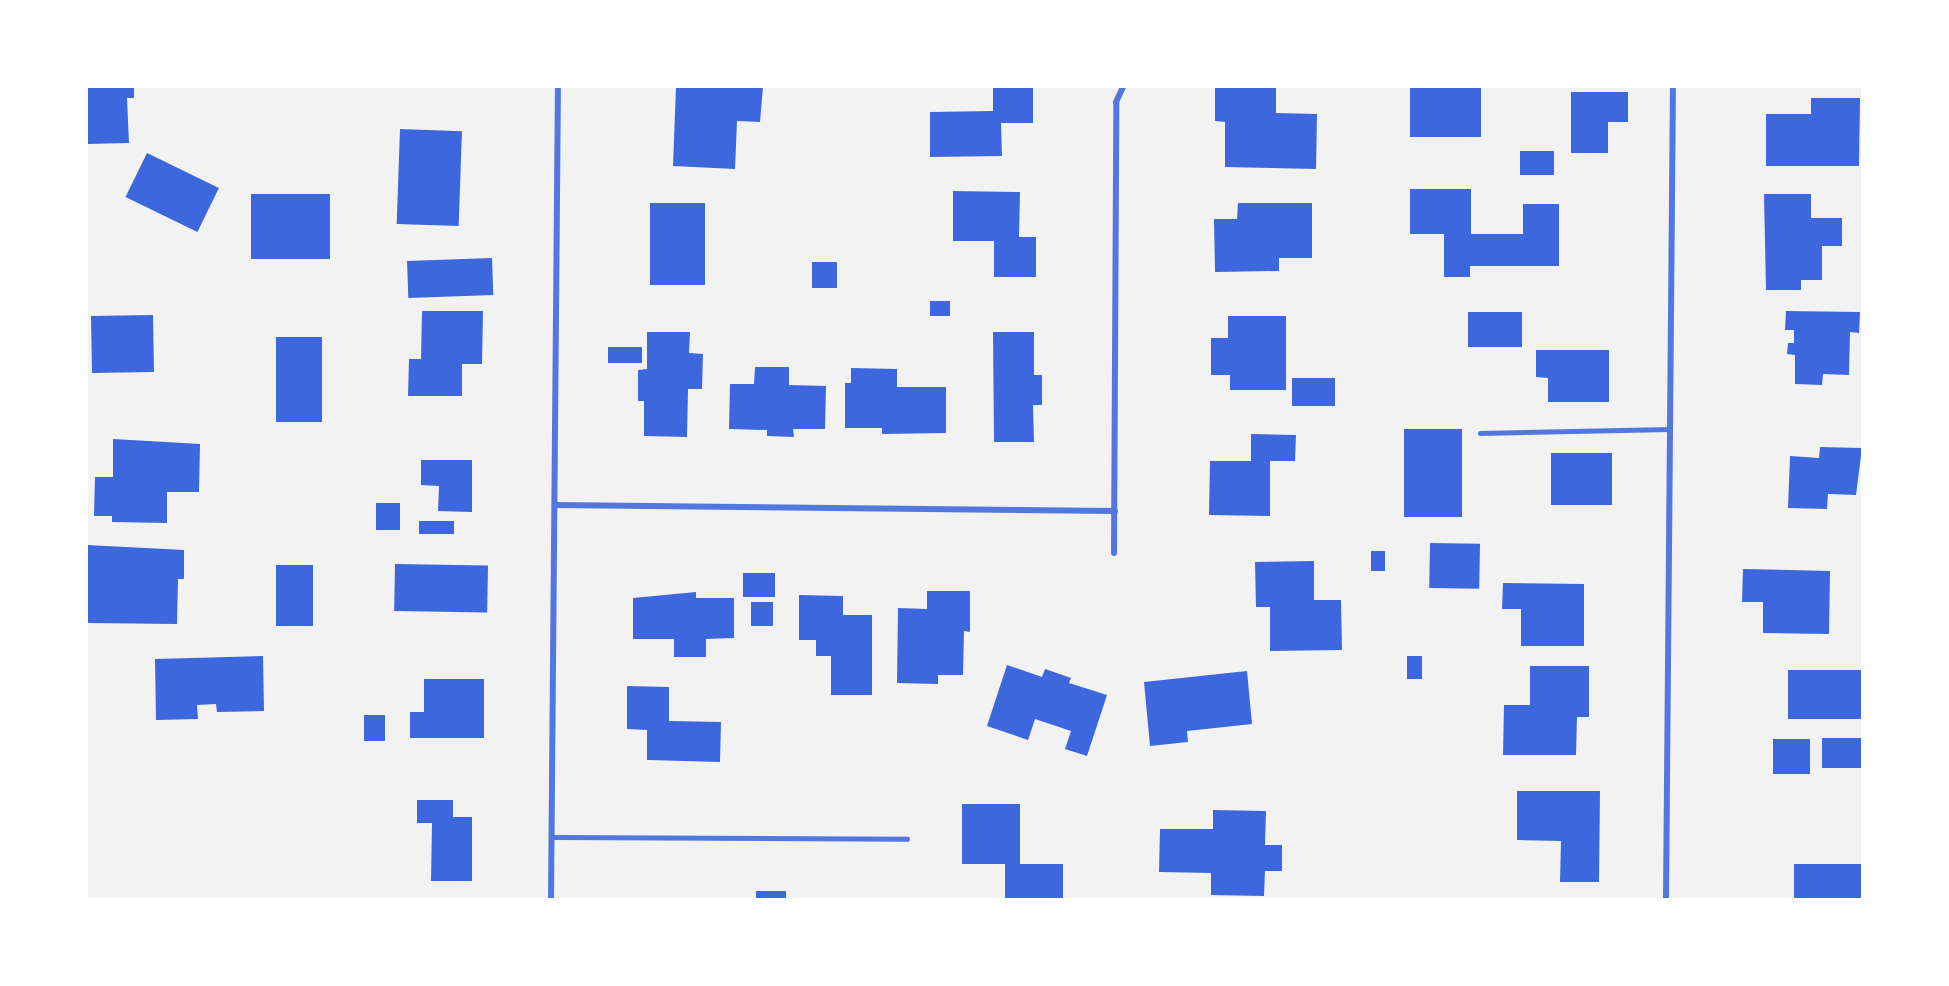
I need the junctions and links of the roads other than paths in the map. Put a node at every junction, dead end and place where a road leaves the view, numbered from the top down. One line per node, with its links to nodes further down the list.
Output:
1 (558, 87): 6 (street)
2 (1124, 87): 7 (street)
3 (1673, 87): 4 (street)
4 (1670, 429): 5 (lane); 12 (street)
5 (1480, 433)
6 (555, 505): 7 (street); 9 (street)
7 (1115, 511): 8 (street)
8 (1114, 553)
9 (552, 837): 10 (lane); 11 (street)
10 (907, 839)
11 (551, 899)
12 (1666, 899)

